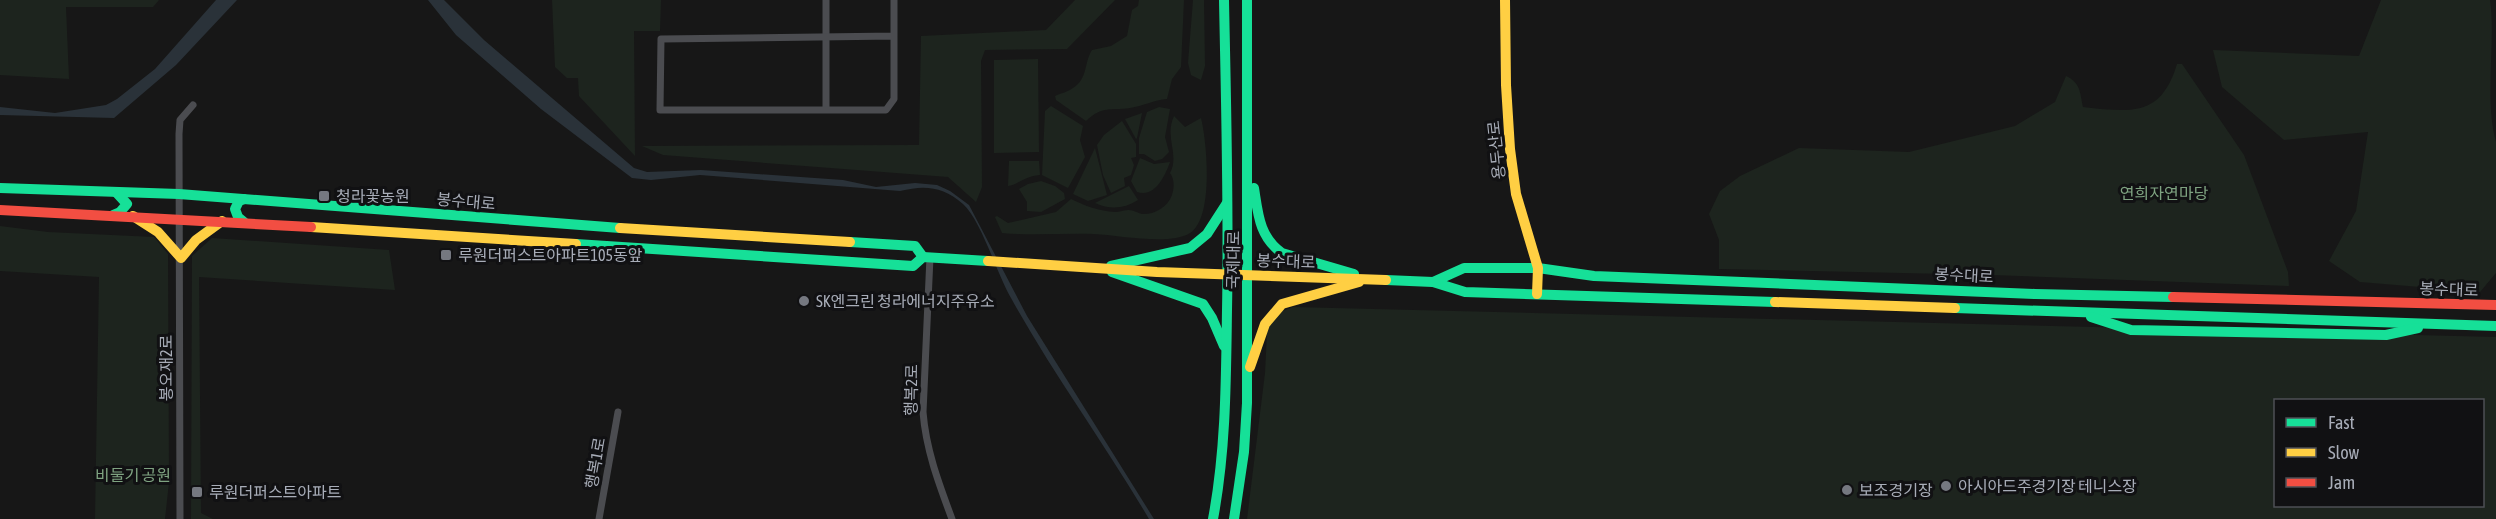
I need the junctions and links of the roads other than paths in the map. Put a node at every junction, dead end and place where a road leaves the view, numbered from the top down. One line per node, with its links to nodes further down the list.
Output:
1 (826, 0): 7 (street)
2 (894, 0): 6 (street)
3 (1224, 0): 12 (main road, 국제대로)
4 (1247, 0): 10 (main road, 국제대로)
5 (1505, 0): 27 (main road, 용두산로)
6 (894, 36): 7 (street); 9 (street)
7 (826, 38): 9 (street); 9 (street)
8 (193, 105): 15 (street, 봉오재2로)
9 (826, 109)
10 (1249, 161): 13 (main road, 국제대로); 30 (main road)
11 (0, 188): 14 (main road, 봉수대로)
12 (1227, 188): 13 (main road); 17 (main road, 국제대로)
13 (1249, 191): 29 (main road, 국제대로)
14 (116, 192): 15 (main road, 봉수대로); 19 (main road)
15 (179, 194): 16 (main road, 봉수대로); 21 (street, 봉오재2로)
16 (244, 199): 23 (main road); 24 (main road, 봉수대로)
17 (1227, 203): 26 (main road); 28 (main road, 국제대로)
18 (0, 210): 19 (main road, 봉수대로)
19 (112, 215): 20 (main road, 봉수대로)
20 (133, 216): 21 (main road, 봉수대로); 25 (main road)
21 (180, 218): 22 (main road, 봉수대로); 25 (street, 봉오재2로)
22 (222, 221): 23 (main road, 봉수대로); 25 (main road)
23 (244, 222): 24 (main road, 봉수대로)
24 (926, 257): 26 (main road, 봉수대로); 43 (street, 행복2로)
25 (180, 258): 41 (street, 봉오재2로)
26 (1100, 268): 28 (main road, 봉수대로); 37 (main road)
27 (1538, 268): 31 (main road, 봉수대로); 32 (main road, 용두산로); 33 (main road, 봉수대로)
28 (1228, 274): 29 (main road, 봉수대로); 37 (main road, 국제대로)
29 (1248, 274): 30 (main road, 봉수대로); 38 (main road, 국제대로)
30 (1370, 279): 31 (main road, 봉수대로); 39 (main road)
31 (1433, 282): 32 (main road, 봉수대로)
32 (1537, 294): 34 (main road, 봉수대로)
33 (2496, 305)
34 (2080, 312): 35 (main road, 봉수대로); 35 (main road)
35 (2433, 325): 36 (main road, 봉수대로)
36 (2496, 326)
37 (1226, 351): 38 (main road); 44 (main road, 국제대로)
38 (1247, 355): 39 (main road, 국제대로)
39 (1246, 378): 45 (main road, 국제대로)
40 (618, 412): 42 (street, 행복1로)
41 (180, 519)
42 (598, 519)
43 (952, 519)
44 (1213, 519)
45 (1234, 519)

